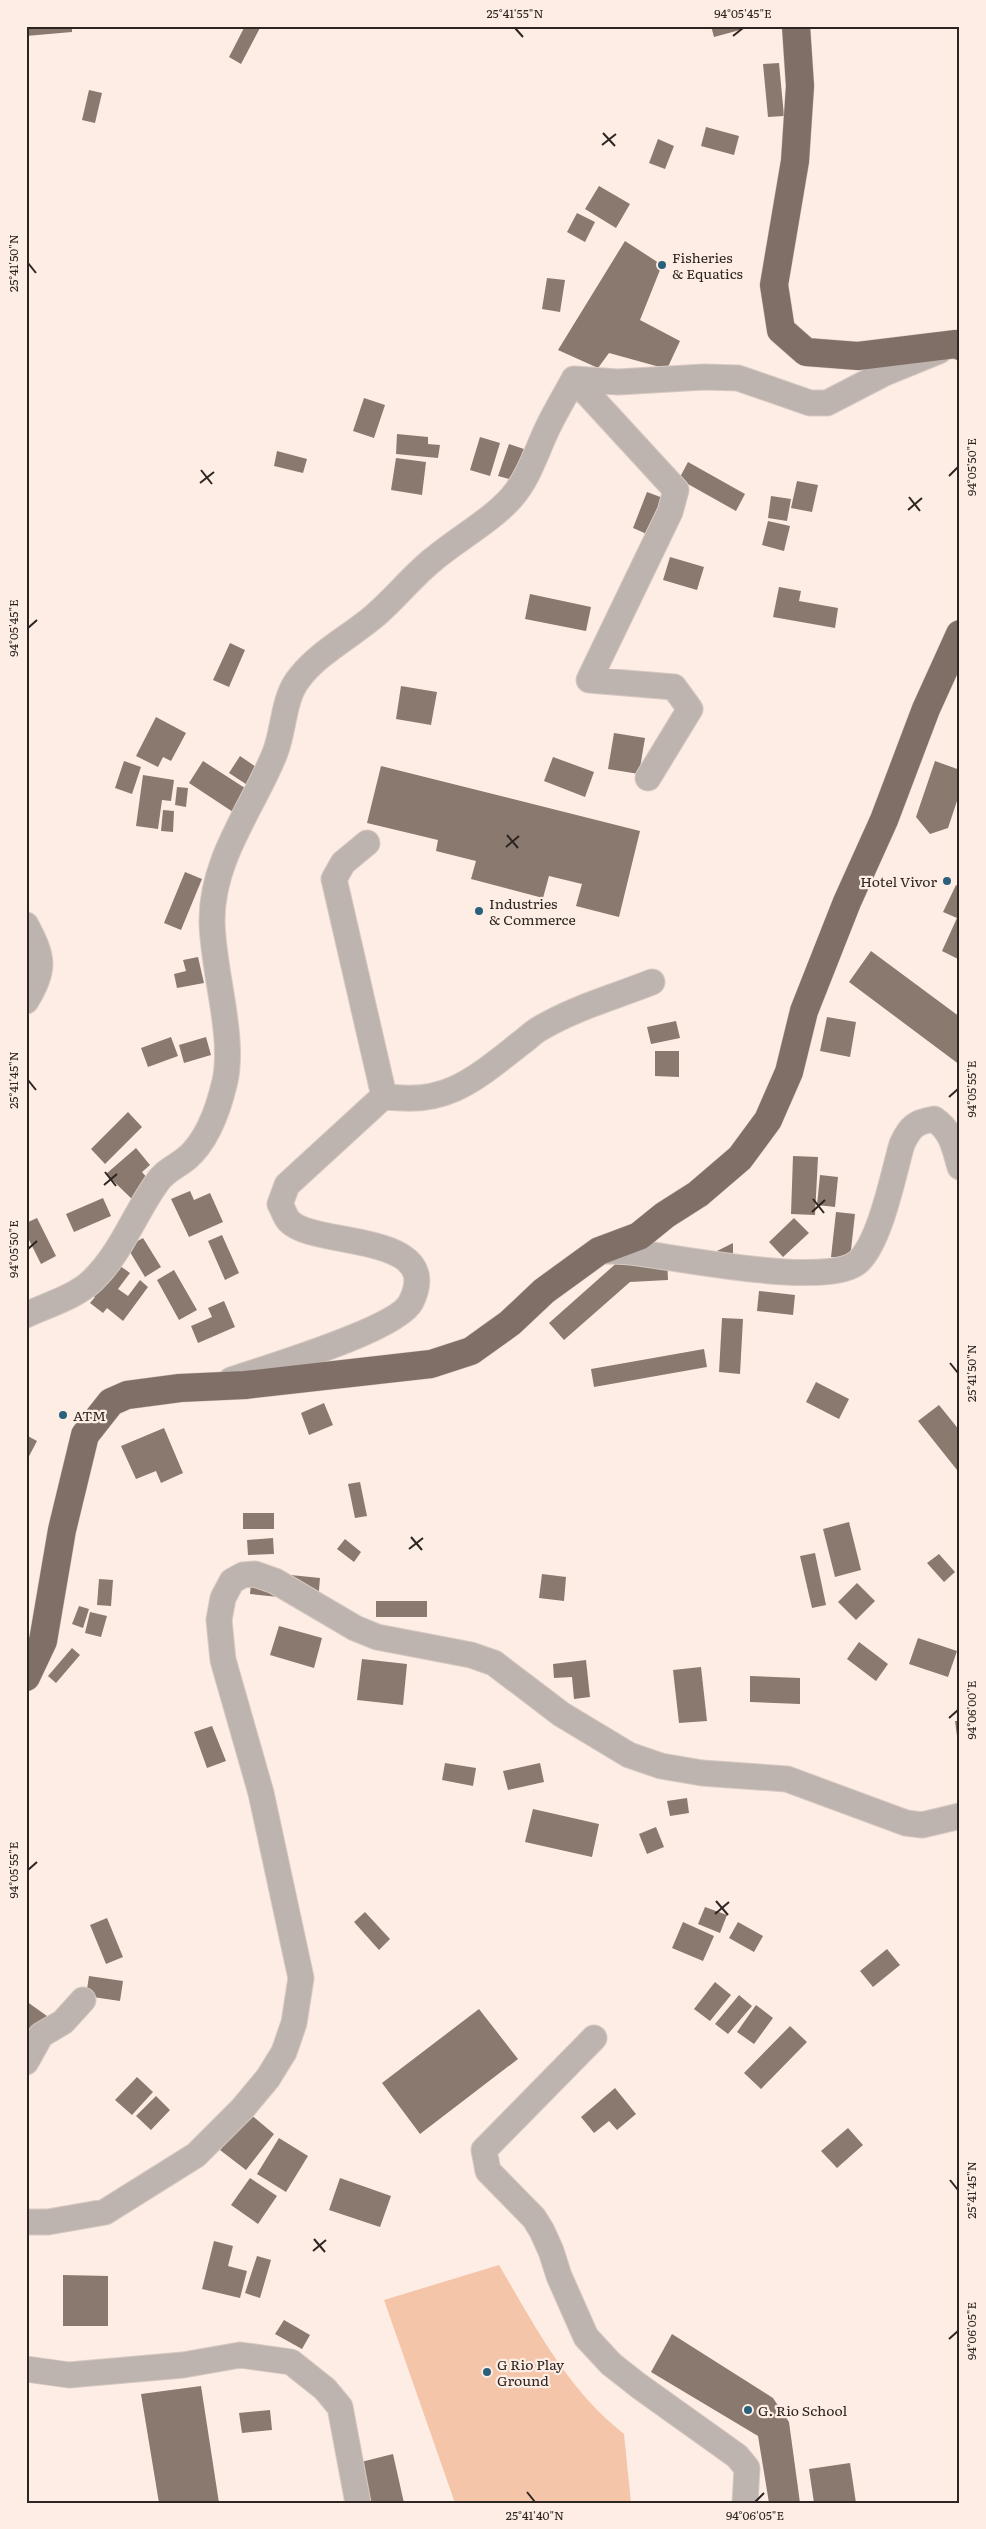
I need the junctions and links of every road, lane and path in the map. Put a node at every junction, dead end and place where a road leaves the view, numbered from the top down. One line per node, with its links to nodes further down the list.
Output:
1 (796, 26): 2 (highway)
2 (958, 345): 3 (street)
3 (574, 379): 5 (street); 15 (street)
4 (960, 634): 14 (highway)
5 (648, 778)
6 (367, 844): 10 (street)
7 (26, 925): 9 (street)
8 (652, 982): 10 (street)
9 (26, 1001)
10 (384, 1096): 16 (street)
11 (934, 1119): 12 (street); 13 (street); 14 (street)
12 (960, 1121)
13 (960, 1167)
14 (599, 1251): 16 (highway)
15 (26, 1315)
16 (214, 1386): 17 (highway)
17 (26, 1677)
18 (960, 1816): 22 (street)
19 (83, 2000): 21 (street)
20 (594, 2038): 25 (street)
21 (26, 2062)
22 (26, 2222)
23 (26, 2369): 24 (street)
24 (358, 2503)
25 (745, 2503)

